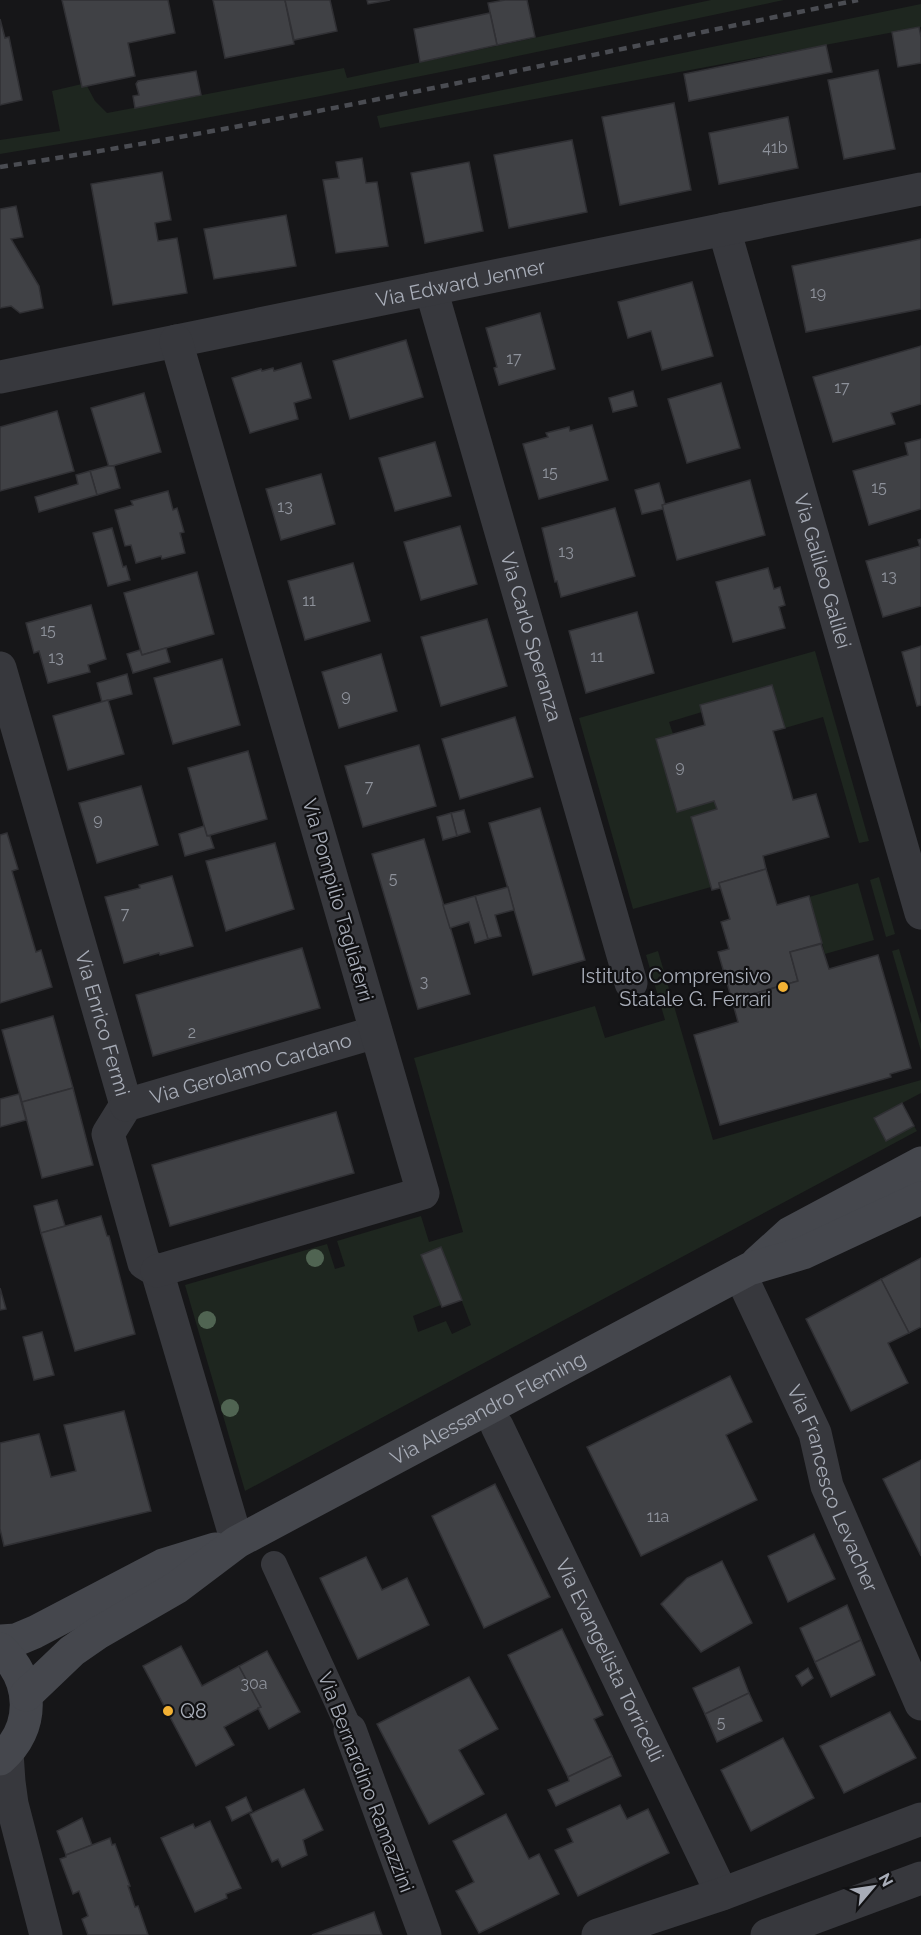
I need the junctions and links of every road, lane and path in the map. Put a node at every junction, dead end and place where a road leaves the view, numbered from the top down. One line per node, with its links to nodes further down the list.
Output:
1 (921, 189): 2 (street, Via Edward Jenner)
2 (724, 229): 3 (street, Via Edward Jenner); 7 (street, Via Galileo Galilei)
3 (431, 289): 4 (street, Via Edward Jenner); 8 (street, Via Carlo Speranza)
4 (176, 341): 5 (street, Via Edward Jenner); 9 (street, Via Pompilio Tagliaferri)
5 (0, 377)
6 (0, 668): 10 (street, Via Enrico Fermi)
7 (921, 913)
8 (631, 982)
9 (376, 1032): 10 (street, Via Gerolamo Cardano); 13 (street, Via Pompilio Tagliaferri)
10 (126, 1105): 13 (street, Via Enrico Fermi)
11 (921, 1162): 14 (main road, Via Alessandro Fleming)
12 (921, 1198): 14 (main road, Via Alessandro Fleming)
13 (157, 1271): 16 (street, Via Enrico Fermi)
14 (740, 1274): 16 (main road, Via Alessandro Fleming); 21 (street, Via Francesco Levacher)
15 (497, 1426): 27 (street, Via Evangelista Torricelli)
16 (237, 1542): 18 (main road, Via Alessandro Fleming); 20 (main road, Via Alessandro Fleming)
17 (274, 1564): 22 (street, Via Bernardino Ramazzini)
18 (0, 1641)
19 (0, 1649): 20 (main road)
20 (26, 1695): 23 (main road)
21 (921, 1704)
22 (350, 1730): 30 (street, Via Bernardino Ramazzini)
23 (4, 1756): 29 (street)
24 (921, 1818): 27 (street)
25 (0, 1840): 28 (street)
26 (921, 1878): 32 (street)
27 (722, 1894): 31 (street)
28 (27, 1935)
29 (46, 1935)
30 (424, 1935)
31 (598, 1935)
32 (766, 1935)

